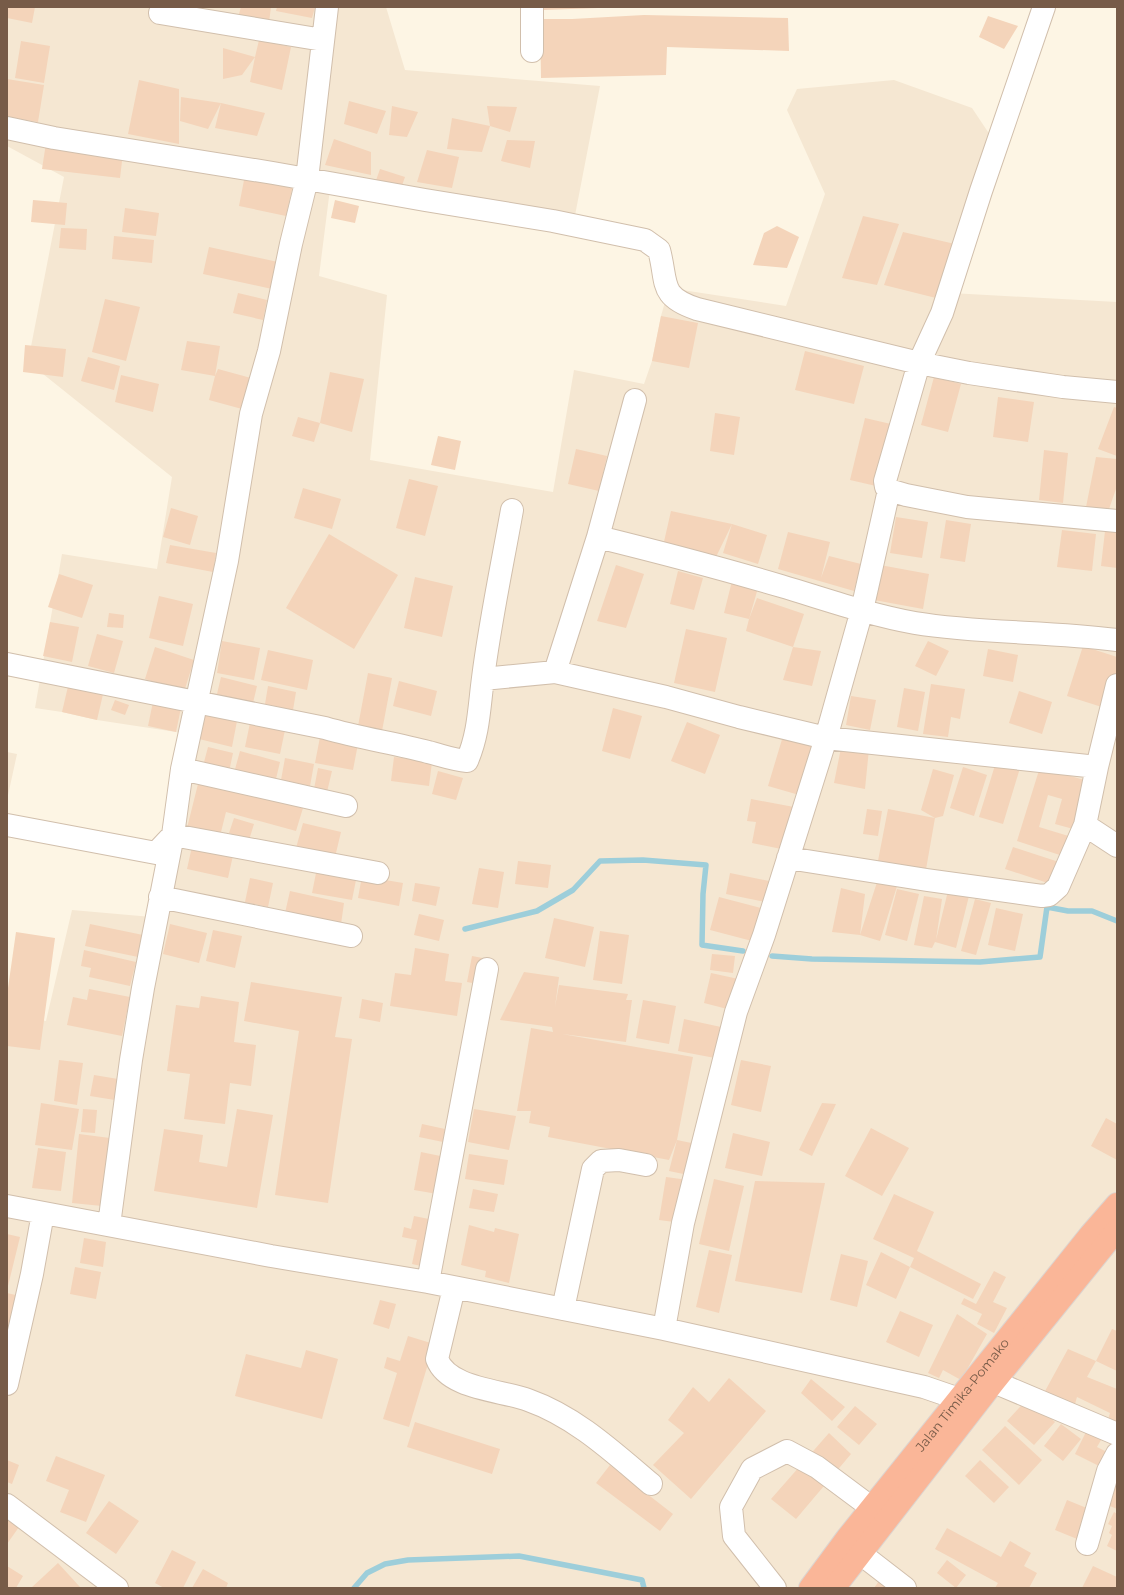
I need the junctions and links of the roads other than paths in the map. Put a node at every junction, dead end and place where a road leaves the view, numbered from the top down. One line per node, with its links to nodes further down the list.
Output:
1 (327, 7): 5 (street)
2 (532, 7): 6 (street)
3 (1044, 7): 9 (street)
4 (160, 13): 5 (street)
5 (323, 40): 8 (street)
6 (532, 51)
7 (7, 128): 8 (street)
8 (307, 179): 9 (street); 22 (street)
9 (919, 363): 10 (street); 12 (street)
10 (1117, 392)
11 (635, 400): 15 (street)
12 (889, 490): 14 (street); 16 (street)
13 (512, 510): 20 (street)
14 (1117, 521)
15 (598, 537): 16 (street); 19 (street)
16 (862, 610): 17 (street); 23 (street)
17 (1117, 640)
18 (7, 664): 22 (street)
19 (555, 672): 20 (street); 23 (street)
20 (483, 679): 22 (street)
21 (1117, 685): 24 (street)
22 (197, 701): 25 (street)
23 (826, 738): 24 (street); 31 (street)
24 (1097, 768): 28 (street)
25 (182, 769): 26 (street); 29 (street)
26 (346, 806)
27 (7, 825): 29 (street)
28 (1085, 825): 30 (street); 31 (street)
29 (173, 835): 32 (street); 33 (street)
30 (1117, 846)
31 (788, 858): 45 (street)
32 (378, 873)
33 (160, 897): 34 (street); 40 (street)
34 (351, 936)
35 (487, 969): 42 (street)
36 (646, 1165): 44 (street)
37 (1117, 1204): 48 (highway, Jalan Timika-Pomako)
38 (7, 1206): 39 (street)
39 (43, 1213): 40 (street); 47 (street)
40 (109, 1225): 42 (street)
41 (1117, 1230): 46 (highway, Jalan Timika-Pomako)
42 (428, 1282): 43 (street)
43 (454, 1288): 44 (street); 51 (street)
44 (563, 1309): 45 (street)
45 (664, 1329): 48 (street)
46 (994, 1382): 49 (street); 55 (highway, Jalan Timika-Pomako)
47 (7, 1384)
48 (959, 1398): 53 (highway, Jalan Timika-Pomako)
49 (1117, 1434)
50 (1117, 1454): 54 (street)
51 (651, 1484)
52 (7, 1505): 56 (street)
53 (872, 1508): 57 (street); 58 (highway, Jalan Timika-Pomako)
54 (1087, 1544)
55 (861, 1554): 59 (highway, Jalan Timika-Pomako); 60 (street)
56 (117, 1588)
57 (775, 1588)
58 (810, 1588)
59 (834, 1588)
60 (905, 1588)

